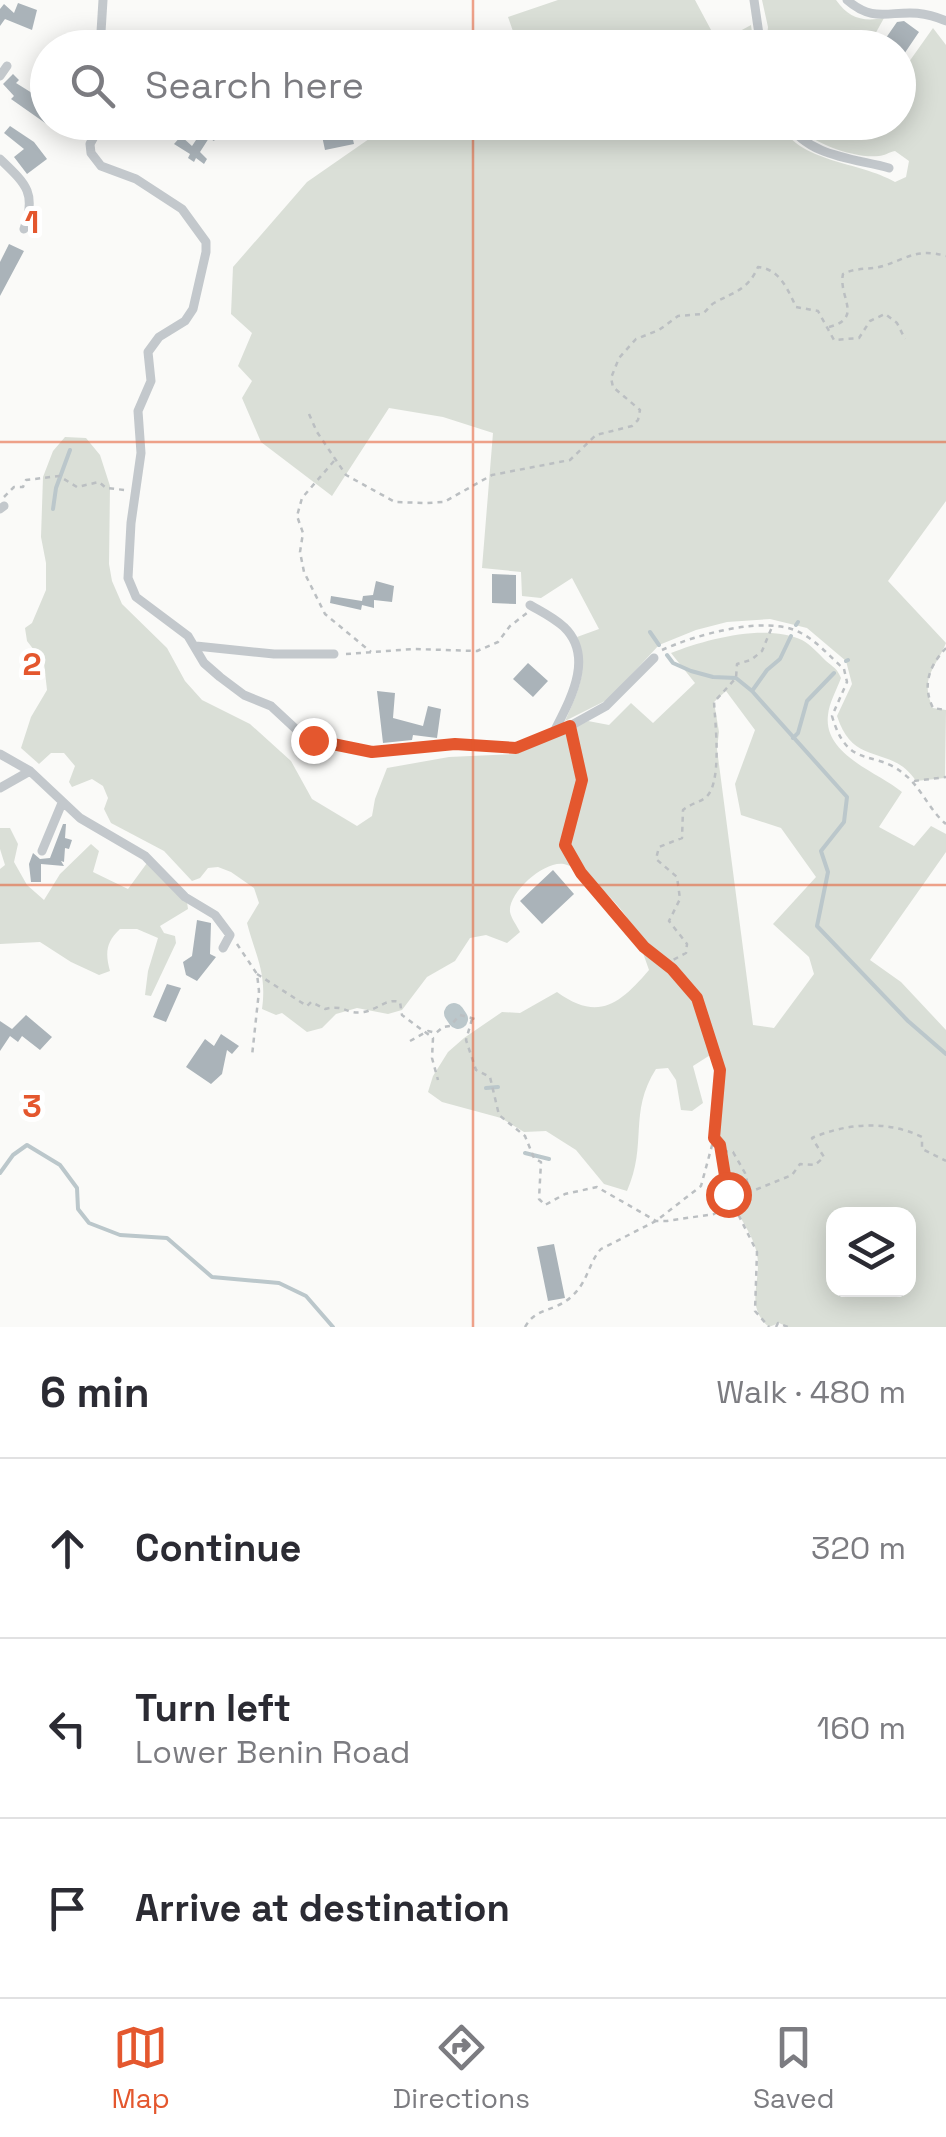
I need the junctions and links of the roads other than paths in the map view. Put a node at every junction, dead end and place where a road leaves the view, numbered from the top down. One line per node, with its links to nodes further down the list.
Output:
1 (103, 0): 5 (street)
2 (754, 0): 6 (street)
3 (847, 0): 4 (street)
4 (946, 22)
5 (101, 30)
6 (758, 30)
7 (8, 66): 8 (street)
8 (0, 76)
9 (92, 140): 15 (street)
10 (802, 140): 12 (street)
11 (0, 159): 13 (street)
12 (889, 168)
13 (24, 229)
14 (533, 607): 18 (street)
15 (196, 646): 16 (street); 18 (street)
16 (334, 654)
17 (654, 658): 18 (street)
18 (554, 732)
19 (0, 754): 20 (street)
20 (30, 770): 21 (street); 22 (street)
21 (0, 788)
22 (62, 803): 23 (street); 24 (street)
23 (42, 851)
24 (223, 948)

